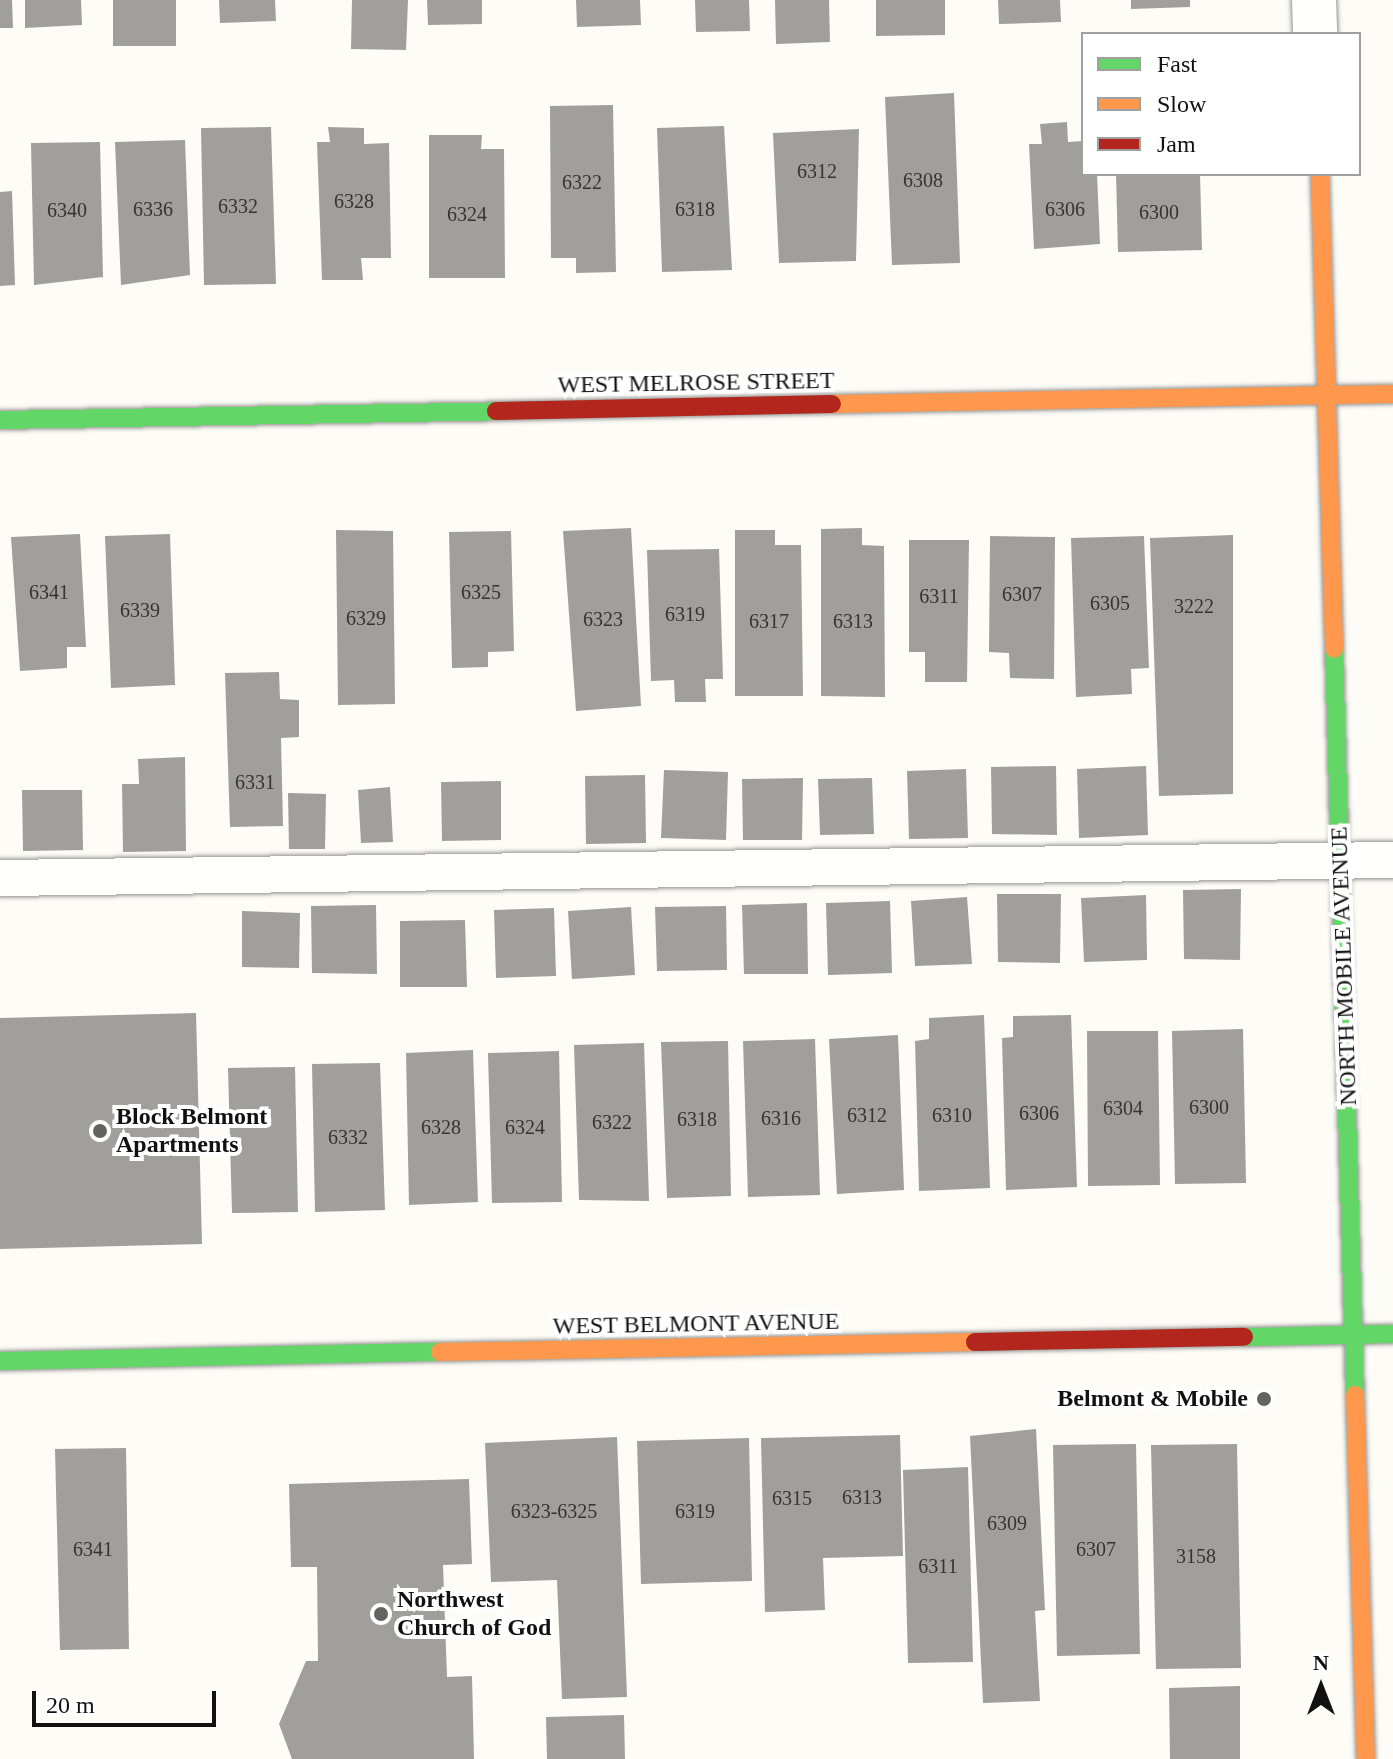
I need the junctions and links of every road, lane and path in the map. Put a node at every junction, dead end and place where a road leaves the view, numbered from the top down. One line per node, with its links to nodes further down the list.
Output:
1 (1314, 0): 2 (street)
2 (1315, 32)
3 (1320, 176): 5 (street, NORTH MOBILE AVENUE)
4 (1393, 394): 5 (street, WEST MELROSE STREET)
5 (1327, 395): 6 (street, WEST MELROSE STREET); 8 (street, NORTH MOBILE AVENUE)
6 (0, 420)
7 (1393, 860): 8 (lane)
8 (1341, 861): 9 (lane); 11 (street, NORTH MOBILE AVENUE)
9 (0, 878)
10 (1393, 1334): 11 (street, WEST BELMONT AVENUE)
11 (1356, 1335): 12 (street, WEST BELMONT AVENUE); 13 (street, NORTH MOBILE AVENUE)
12 (0, 1361)
13 (1366, 1759)

